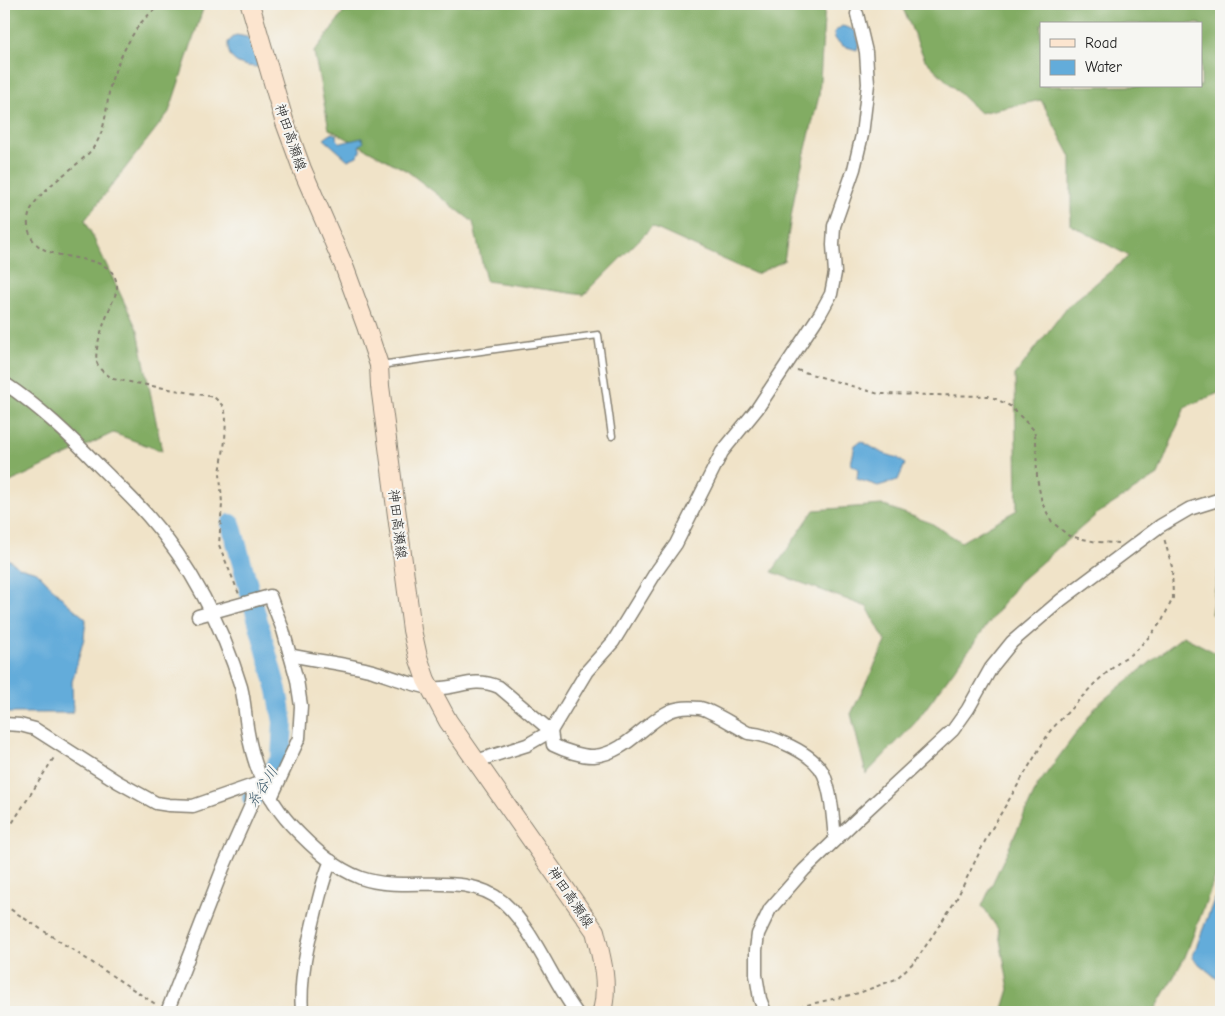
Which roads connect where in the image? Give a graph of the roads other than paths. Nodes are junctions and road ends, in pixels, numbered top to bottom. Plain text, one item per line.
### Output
1 (250, 4) edge
2 (857, 14) dead end
3 (379, 365) junction
4 (4, 383) edge
5 (612, 436) dead end
6 (1221, 500) edge
7 (204, 614) junction
8 (290, 655) junction
9 (430, 688) junction
10 (4, 724) edge
11 (550, 731) junction
12 (476, 761) junction
13 (258, 784) junction
14 (271, 798) junction
15 (835, 840) junction
16 (330, 862) junction
17 (167, 1012) edge
18 (302, 1012) edge
19 (576, 1012) edge
20 (602, 1012) edge
21 (766, 1012) edge

1 - 3 main road, 神田高瀬線
2 - 11 street
3 - 5 lane
3 - 9 main road, 神田高瀬線
4 - 7 street
6 - 15 street
7 - 8 street
7 - 13 street
8 - 9 street
8 - 14 street
9 - 11 street
9 - 12 main road, 神田高瀬線
10 - 13 street
11 - 12 street
11 - 15 street
12 - 20 main road, 神田高瀬線
13 - 14 street
13 - 17 street
14 - 16 street
15 - 21 street
16 - 18 street
16 - 19 street

